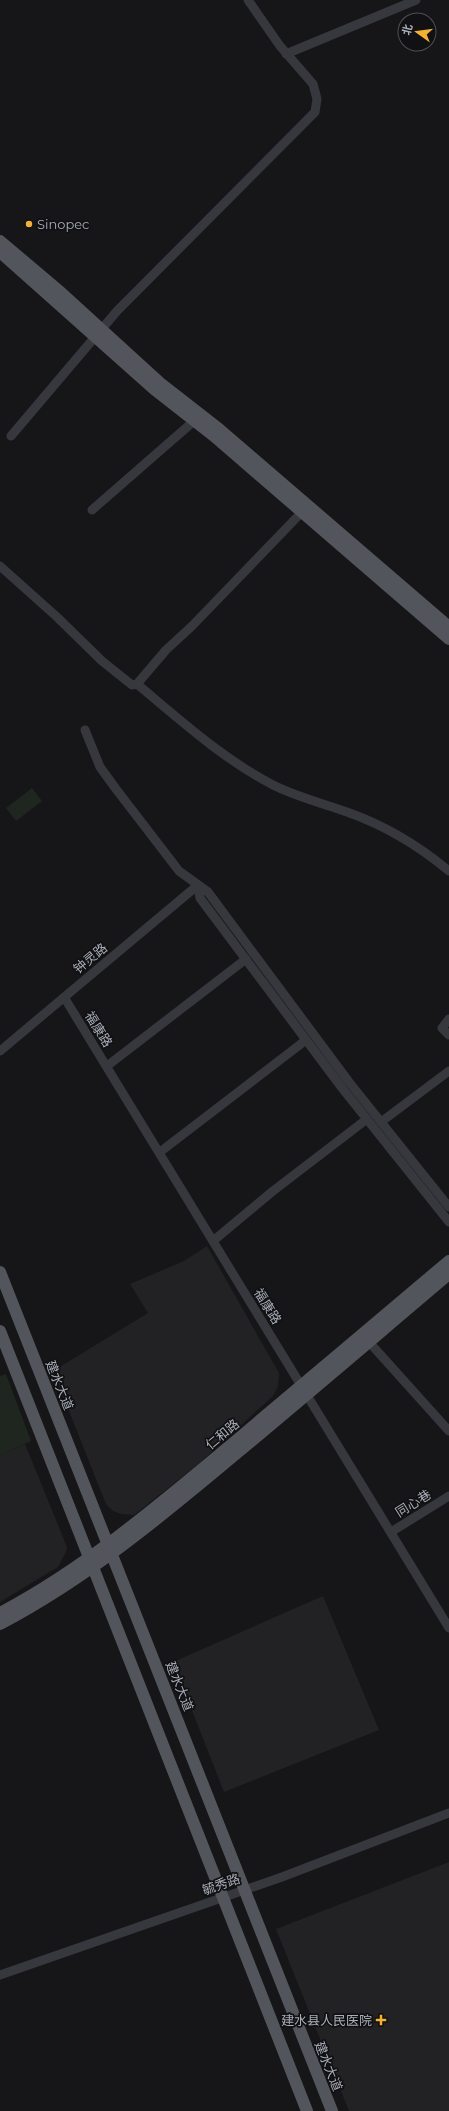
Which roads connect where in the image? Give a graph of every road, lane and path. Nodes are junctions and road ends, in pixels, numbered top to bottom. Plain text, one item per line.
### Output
1 (248, 0) edge
2 (416, 0) edge
3 (286, 54) junction
4 (0, 241) edge
5 (0, 252) edge
6 (98, 332) junction
7 (194, 421) junction
8 (11, 436) dead end
9 (92, 510) dead end
10 (301, 513) junction
11 (0, 566) edge
12 (400, 592) junction
13 (449, 627) edge
14 (449, 639) edge
15 (137, 684) junction
16 (85, 730) dead end
17 (449, 871) edge
18 (198, 885) junction
19 (246, 959) junction
20 (64, 997) junction
21 (449, 1019) edge
22 (449, 1035) edge
23 (306, 1040) junction
24 (0, 1051) edge
25 (107, 1066) junction
26 (449, 1071) edge
27 (367, 1120) junction
28 (381, 1122) junction
29 (160, 1152) junction
30 (449, 1207) edge
31 (449, 1222) edge
32 (213, 1241) junction
33 (449, 1261) edge
34 (0, 1272) edge
35 (449, 1274) edge
36 (0, 1331) edge
37 (369, 1342) junction
38 (304, 1390) junction
39 (449, 1431) edge
40 (449, 1496) edge
41 (391, 1532) junction
42 (110, 1549) junction
43 (92, 1562) junction
44 (0, 1613) edge
45 (0, 1624) edge
46 (449, 1628) edge
47 (449, 1813) edge
48 (245, 1890) junction
49 (224, 1897) junction
50 (0, 1975) edge
51 (307, 2111) edge
52 (332, 2111) edge

1 - 3 street
2 - 3 street
3 - 6 street
4 - 6 main road
5 - 6 main road
6 - 7 main road
6 - 8 street
6 - 12 main road
7 - 9 street
7 - 10 main road
10 - 12 main road
10 - 15 street
11 - 15 street
12 - 13 main road
12 - 14 main road
15 - 17 street
16 - 18 street
18 - 19 street
18 - 20 street, 钟灵路
18 - 28 street
19 - 23 street
19 - 25 street
20 - 24 street, 钟灵路
20 - 25 street, 福康路
21 - 22 street
23 - 27 street
23 - 29 street
25 - 29 street, 福康路
26 - 28 street
27 - 31 street
27 - 32 street
28 - 30 street
29 - 32 street, 福康路
32 - 38 street, 福康路
33 - 38 main road, 仁和路
34 - 42 main road, 建水大道
35 - 37 main road, 仁和路
36 - 43 main road
37 - 38 main road, 仁和路
37 - 39 street
38 - 41 street, 福康路
38 - 42 main road, 仁和路
40 - 41 street, 同心巷
41 - 46 street, 福康路
42 - 43 main road, 仁和路
42 - 48 main road, 建水大道
43 - 44 main road, 仁和路
43 - 45 main road, 仁和路
43 - 49 main road
47 - 48 street, 毓秀路
48 - 49 street, 毓秀路
48 - 52 main road, 建水大道
49 - 50 street, 毓秀路
49 - 51 main road

